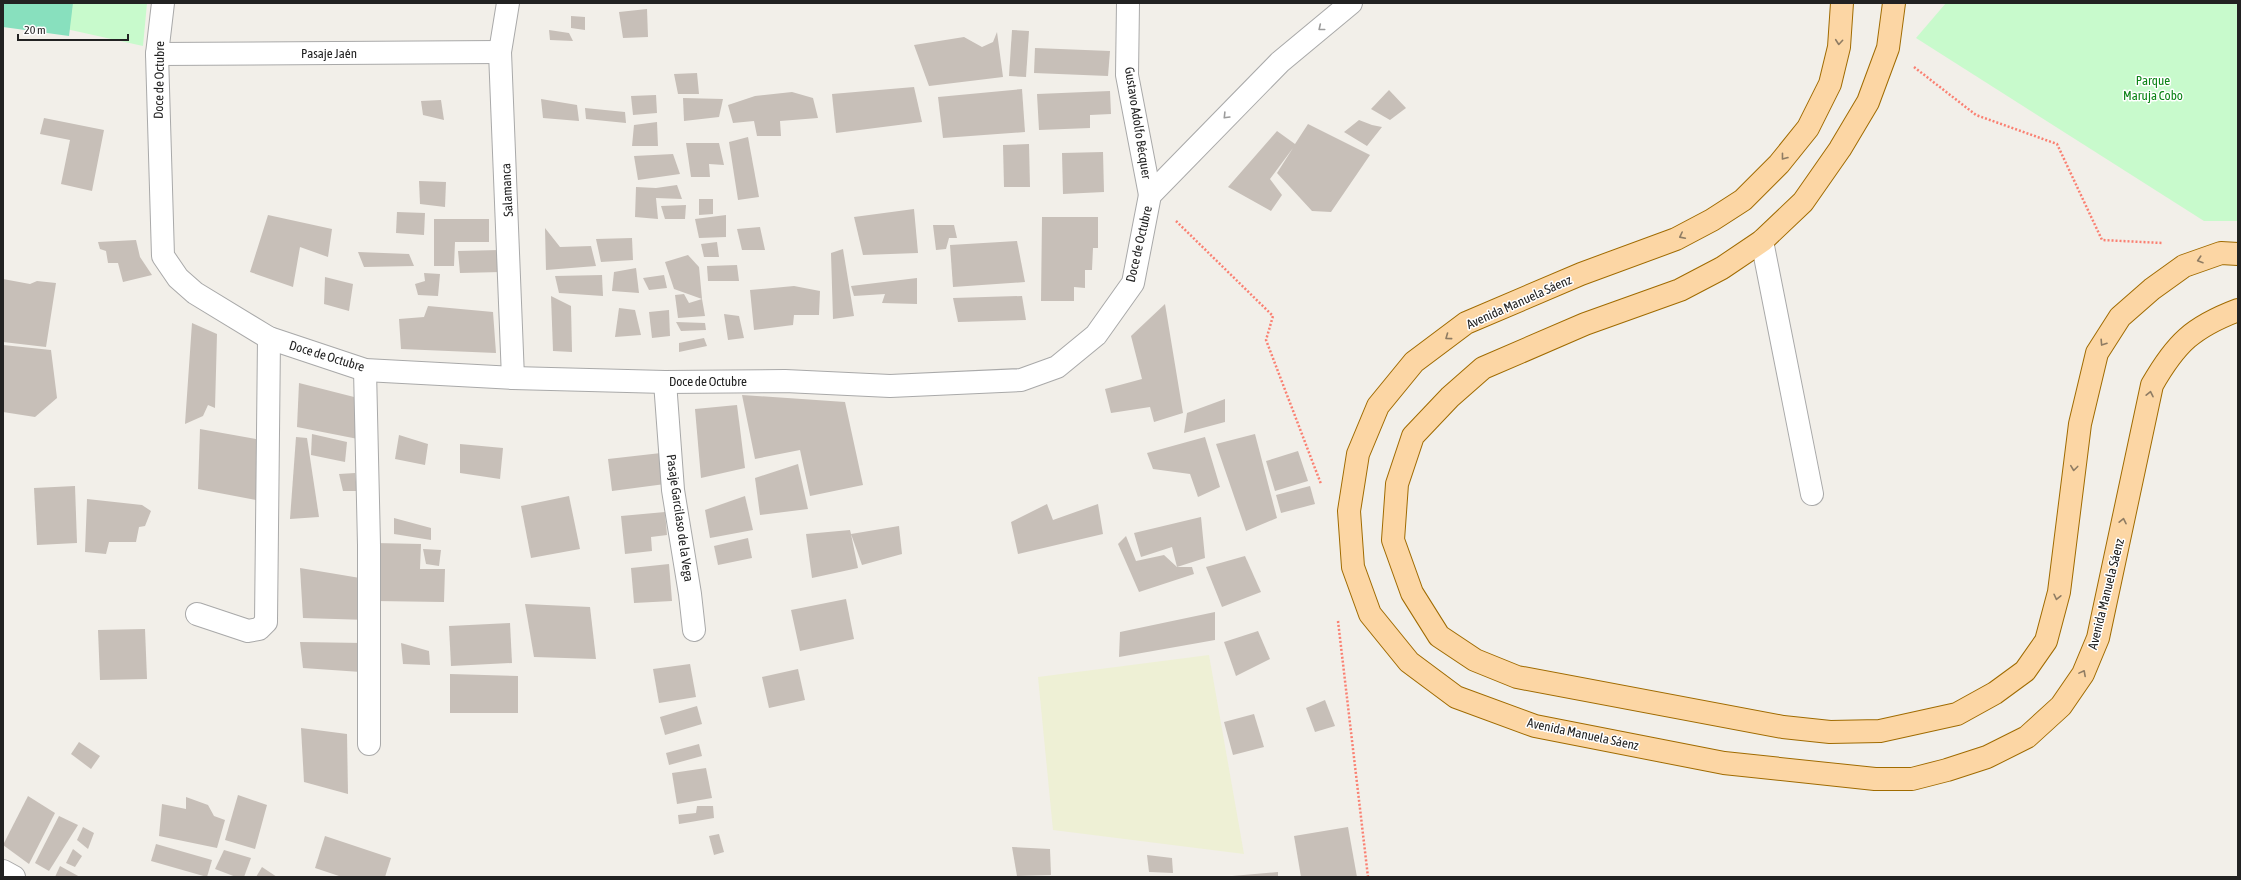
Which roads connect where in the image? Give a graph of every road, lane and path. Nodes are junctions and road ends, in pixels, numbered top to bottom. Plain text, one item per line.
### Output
1 (163, 3) edge
2 (508, 3) edge
3 (1128, 3) edge
4 (1352, 3) edge
5 (1842, 3) edge
6 (1894, 3) edge
7 (1888, 48) junction
8 (500, 52) junction
9 (157, 54) junction
10 (1150, 195) junction
11 (1762, 241) junction
12 (2164, 243) dead end
13 (2238, 254) edge
14 (2238, 310) edge
15 (269, 338) junction
16 (365, 370) junction
17 (514, 378) junction
18 (665, 382) junction
19 (1324, 492) dead end
20 (1812, 494) dead end
21 (197, 614) dead end
22 (1338, 619) dead end
23 (694, 630) dead end
24 (369, 744) dead end
25 (3, 871) edge
26 (14, 877) edge
27 (1368, 877) edge

1 - 9 street, Doce de Octubre
2 - 8 street, Salamanca
3 - 10 street, Gustavo Adolfo Bécquer
4 -> 10 street, Doce de Octubre
5 -> 14 main road, Avenida Manuela Sáenz
6 - 7 main road
7 - 11 main road
7 - 12 path
8 - 9 street, Pasaje Jaén
8 - 17 street, Salamanca
9 - 15 street, Doce de Octubre
10 - 18 street, Doce de Octubre
10 - 19 path
13 -> 11 main road
11 - 20 street
15 - 16 street, Doce de Octubre
15 - 21 street
16 - 17 street, Doce de Octubre
16 - 24 street
17 - 18 street, Doce de Octubre
18 - 23 street, Pasaje Garcilaso de la Vega
22 - 27 path
25 - 26 street

